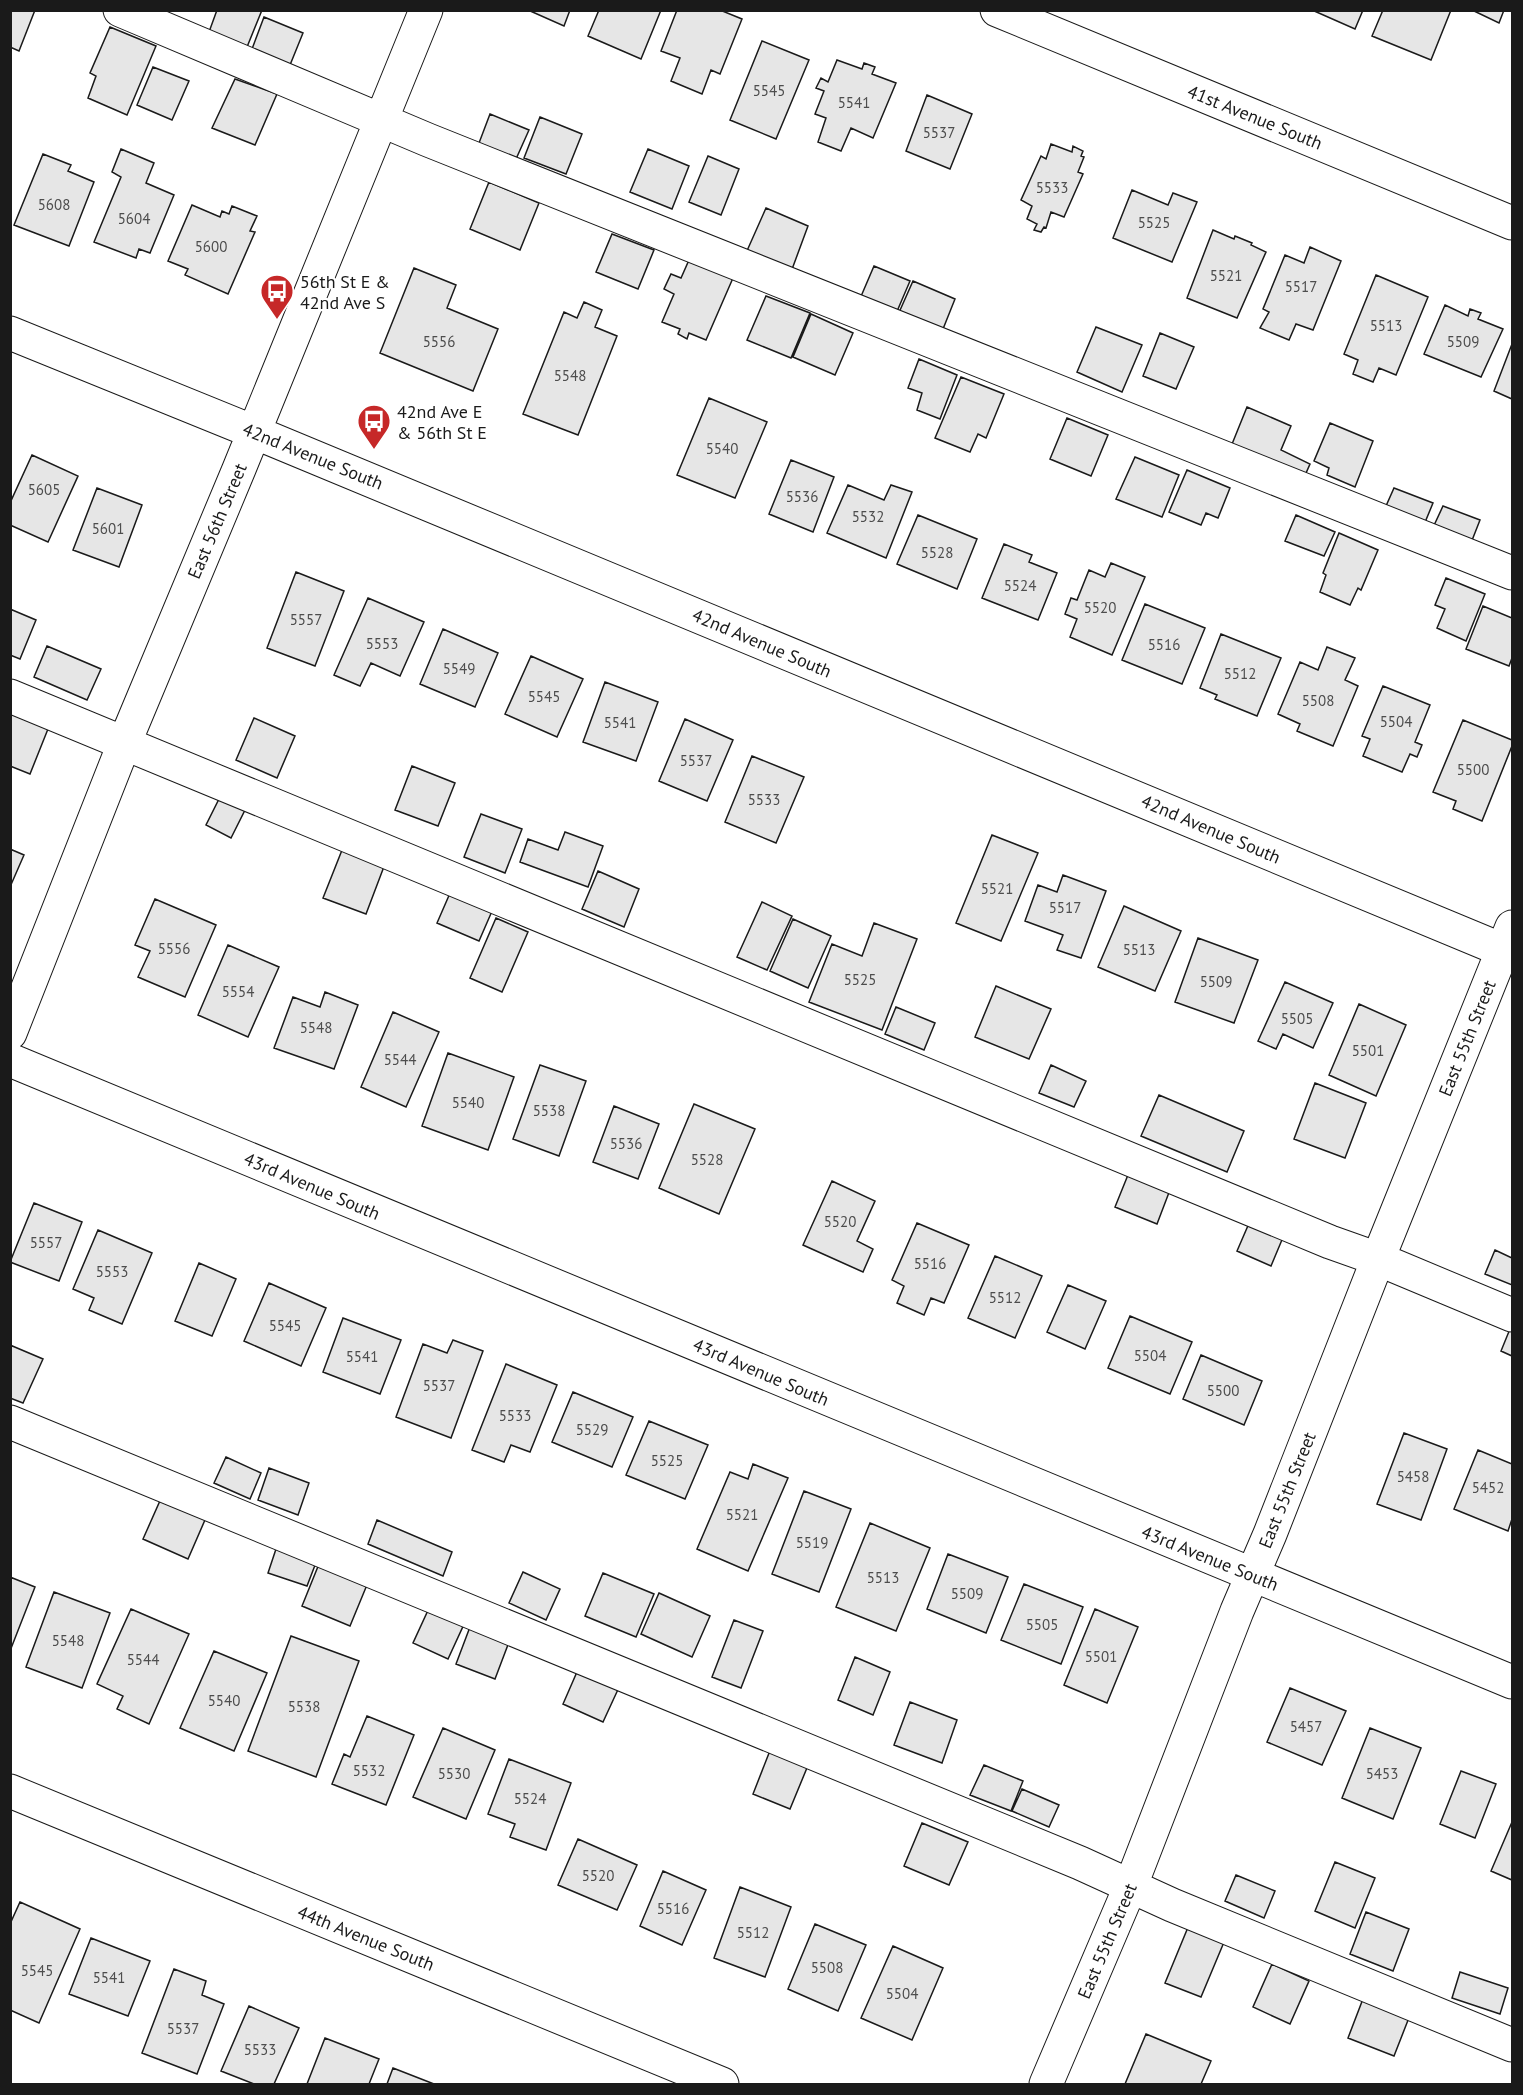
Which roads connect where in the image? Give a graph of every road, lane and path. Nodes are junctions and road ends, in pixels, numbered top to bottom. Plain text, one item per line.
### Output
1 (120, 10) edge
2 (426, 10) edge
3 (996, 10) edge
4 (381, 121) junction
5 (1512, 223) edge
6 (10, 333) edge
7 (254, 432) junction
8 (1512, 573) edge
9 (10, 696) edge
10 (124, 744) junction
11 (1509, 944) edge
12 (10, 1033) edge
13 (10, 1060) edge
14 (1378, 1259) junction
15 (1512, 1315) edge
16 (10, 1422) edge
17 (1252, 1575) junction
18 (1512, 1682) edge
19 (10, 1791) edge
20 (1131, 1885) junction
21 (1512, 2045) edge
22 (722, 2085) edge
23 (1046, 2085) edge

1 - 4 street
2 - 4 street, East 56th Street
3 - 5 street, 41st Avenue South
4 - 7 street, East 56th Street
4 - 8 street
6 - 7 street, 42nd Avenue South
7 - 10 street, East 56th Street
7 - 11 street, 42nd Avenue South
9 - 10 street
10 - 12 street, East 56th Street
10 - 14 street
11 - 14 street, East 55th Street
13 - 17 street, 43rd Avenue South
14 - 15 street
14 - 17 street, East 55th Street
16 - 20 street
17 - 18 street, 43rd Avenue South
17 - 20 street, East 55th Street
19 - 22 street, 44th Avenue South
20 - 21 street
20 - 23 street, East 55th Street

